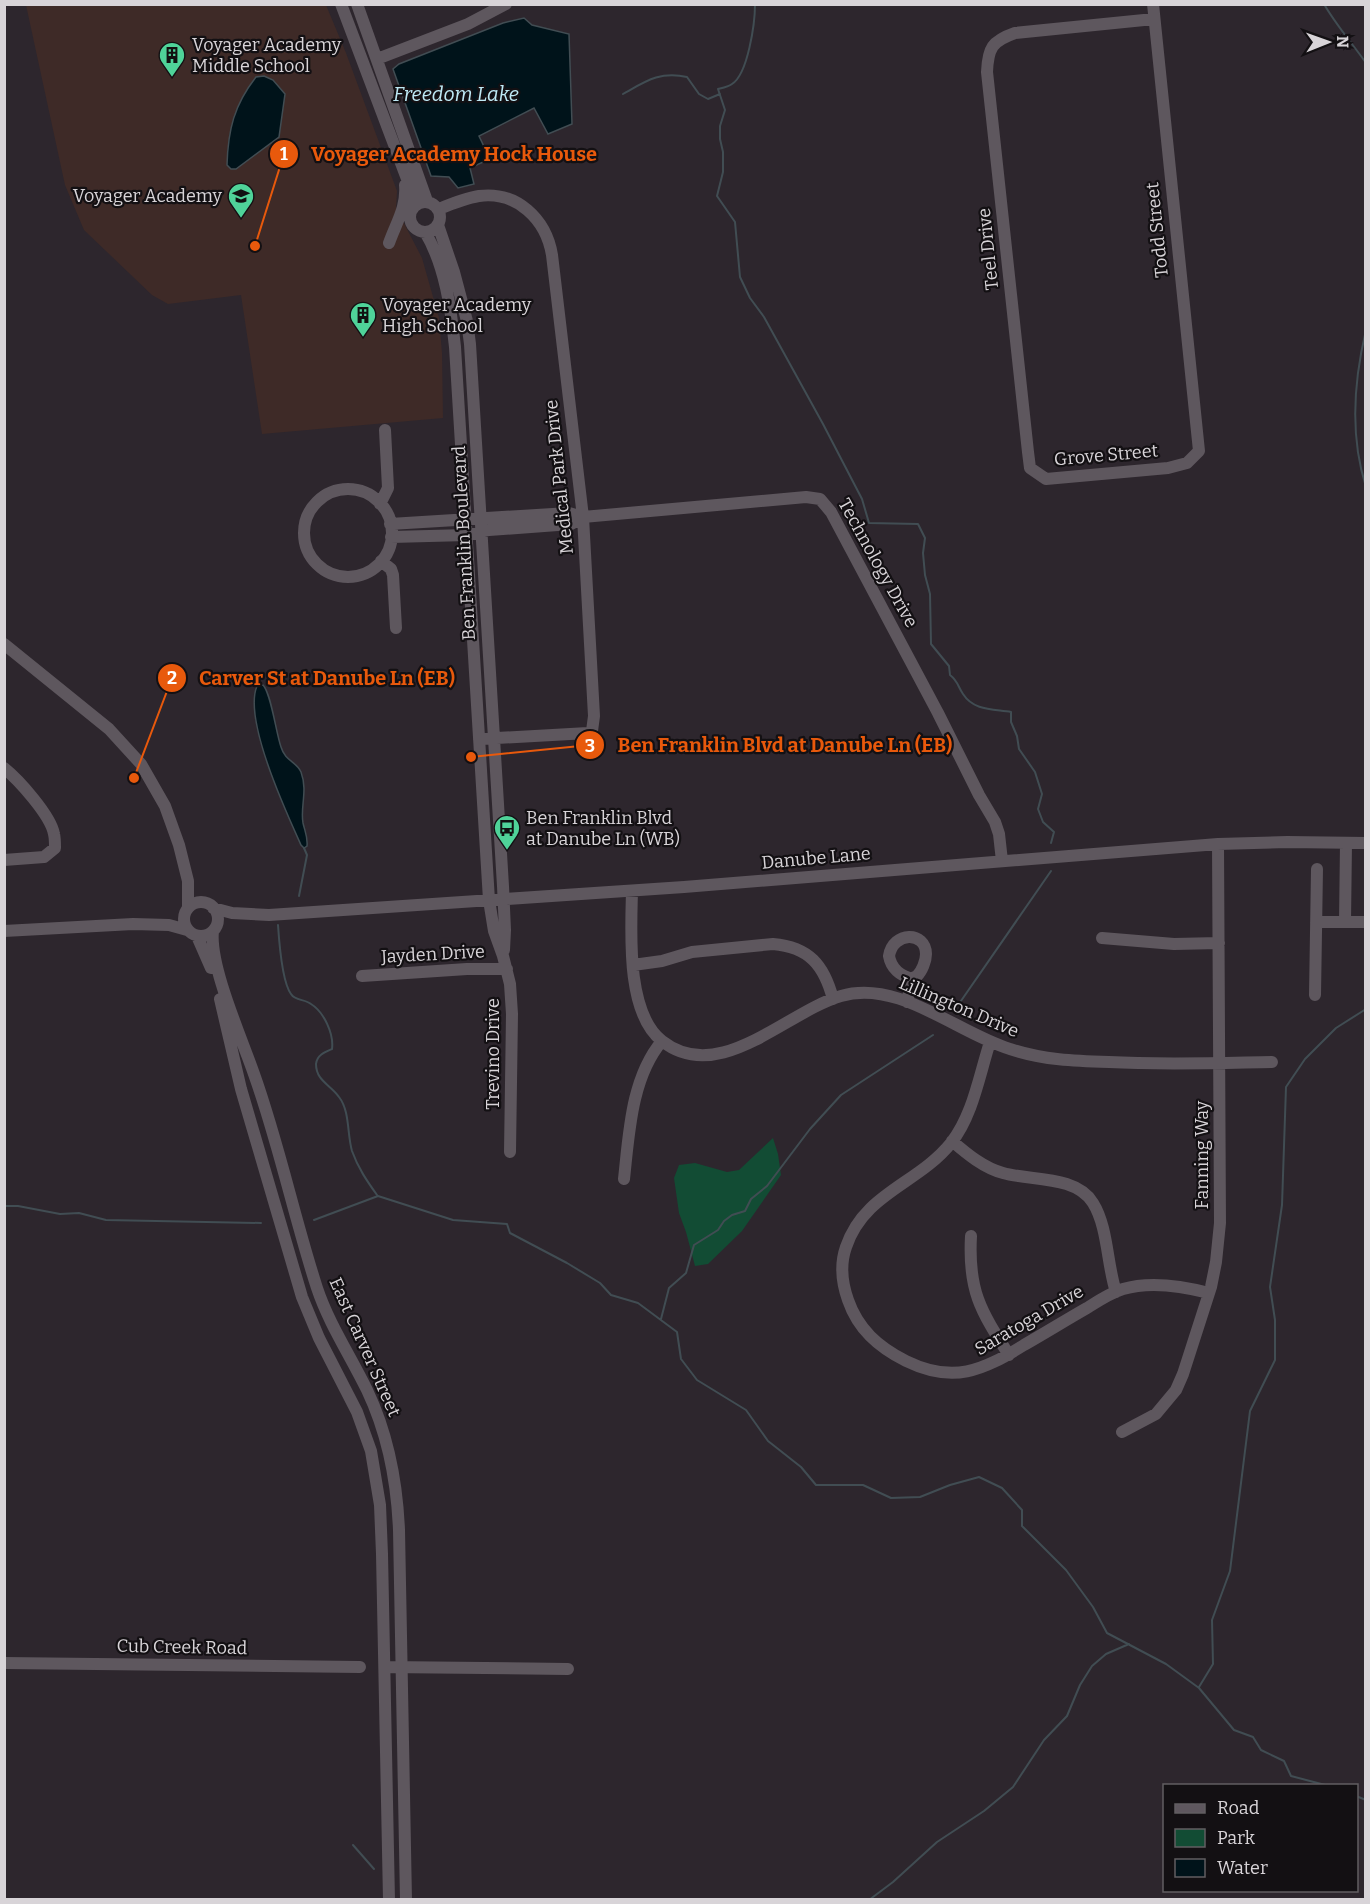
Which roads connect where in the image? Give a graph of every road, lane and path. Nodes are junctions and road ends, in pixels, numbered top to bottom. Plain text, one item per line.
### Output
1 (341, 4) edge
2 (357, 4) edge
3 (506, 4) edge
4 (1153, 4) edge
5 (1154, 18) junction
6 (377, 59) junction
7 (402, 166) junction
8 (428, 201) junction
9 (414, 206) junction
10 (438, 209) junction
11 (438, 225) junction
12 (425, 232) junction
13 (389, 243) dead end
14 (385, 430) dead end
15 (1199, 452) joint
16 (1028, 453) joint
17 (380, 504) junction
18 (583, 517) junction
19 (481, 518) junction
20 (466, 519) junction
21 (391, 531) junction
22 (482, 532) junction
23 (467, 535) junction
24 (381, 561) junction
25 (396, 628) dead end
26 (4, 644) edge
27 (494, 738) junction
28 (479, 739) junction
29 (4, 768) edge
30 (1346, 843) junction
31 (1365, 843) edge
32 (1218, 844) junction
33 (4, 860) edge
34 (1002, 861) junction
35 (185, 866) junction
36 (1317, 869) dead end
37 (632, 891) junction
38 (503, 899) junction
39 (489, 900) junction
40 (210, 906) junction
41 (187, 910) junction
42 (269, 915) junction
43 (1316, 922) junction
44 (1346, 922) junction
45 (1365, 922) edge
46 (133, 924) junction
47 (214, 929) junction
48 (4, 932) edge
49 (192, 933) junction
50 (1102, 938) dead end
51 (1219, 944) junction
52 (503, 956) junction
53 (633, 964) junction
54 (507, 969) junction
55 (362, 976) dead end
56 (913, 979) dead end
57 (1315, 995) dead end
58 (833, 999) junction
59 (912, 1004) junction
60 (662, 1041) junction
61 (990, 1042) junction
62 (1272, 1062) dead end
63 (1220, 1063) junction
64 (952, 1141) junction
65 (510, 1152) dead end
66 (624, 1179) dead end
67 (971, 1236) dead end
68 (1116, 1293) junction
69 (1209, 1293) junction
70 (1009, 1355) junction
71 (1122, 1432) dead end
72 (4, 1663) edge
73 (360, 1666) dead end
74 (385, 1667) junction
75 (403, 1667) junction
76 (568, 1669) dead end
77 (389, 1899) edge
78 (406, 1899) edge

1 - 7 street
2 - 6 street
3 - 6 street
4 - 5 street, Todd Street
5 - 15 street, Todd Street
5 - 16 street, Teel Drive
6 - 8 street
7 - 9 street
7 - 13 street
8 - 9 street
8 - 10 street
9 - 12 street
10 - 11 street
10 - 18 street, Medical Park Drive
11 - 12 street
11 - 19 street, Ben Franklin Boulevard
12 - 20 street, Ben Franklin Boulevard
14 - 17 street
15 - 16 street, Grove Street
17 - 21 street
17 - 24 street
18 - 19 street, Technology Drive
18 - 22 street, Technology Drive
18 - 27 street, Medical Park Drive
18 - 34 street, Technology Drive
19 - 20 street, Technology Drive
19 - 22 street, Ben Franklin Boulevard
20 - 21 street, Technology Drive
20 - 23 street, Ben Franklin Boulevard
21 - 23 street, Technology Drive
21 - 24 street
22 - 23 street, Technology Drive
22 - 27 street, Ben Franklin Boulevard
23 - 28 street, Ben Franklin Boulevard
24 - 25 street
26 - 35 street
27 - 28 street, Medical Park Drive
27 - 38 street, Ben Franklin Boulevard
28 - 39 street, Ben Franklin Boulevard
29 - 33 street
30 - 31 street, Danube Lane
30 - 32 street, Danube Lane
30 - 44 street
32 - 34 street, Danube Lane
32 - 51 street, Fanning Way
34 - 37 street, Danube Lane
35 - 40 street
35 - 41 street
36 - 43 street
37 - 38 street, Danube Lane
37 - 53 street, Lillington Drive
38 - 39 street, Danube Lane
38 - 52 street, Trevino Drive
39 - 42 street, Danube Lane
39 - 52 street, Trevino Drive
40 - 41 street
40 - 42 street, Danube Lane
40 - 47 street
41 - 46 street
41 - 49 street
42 - 47 street, Danube Lane
43 - 44 street
43 - 57 street
44 - 45 street
46 - 48 street
46 - 49 street
47 - 49 street
47 - 75 street, East Carver Street
49 - 74 street, East Carver Street
50 - 51 street
51 - 63 street, Fanning Way
52 - 54 street, Trevino Drive
53 - 58 street
53 - 60 street, Lillington Drive
54 - 55 street, Jayden Drive
54 - 65 street, Trevino Drive
56 - 59 street
58 - 59 street, Lillington Drive
58 - 60 street, Lillington Drive
59 - 61 street, Lillington Drive
60 - 66 street
61 - 63 street, Lillington Drive
61 - 64 street, Saratoga Drive
62 - 63 street, Lillington Drive
63 - 69 street, Fanning Way
64 - 68 street
64 - 70 street, Saratoga Drive
67 - 70 street
68 - 69 street, Saratoga Drive
68 - 70 street, Saratoga Drive
69 - 71 street, Fanning Way
72 - 73 street, Cub Creek Road
74 - 75 street
74 - 77 street, East Carver Street
75 - 76 street
75 - 78 street, East Carver Street

